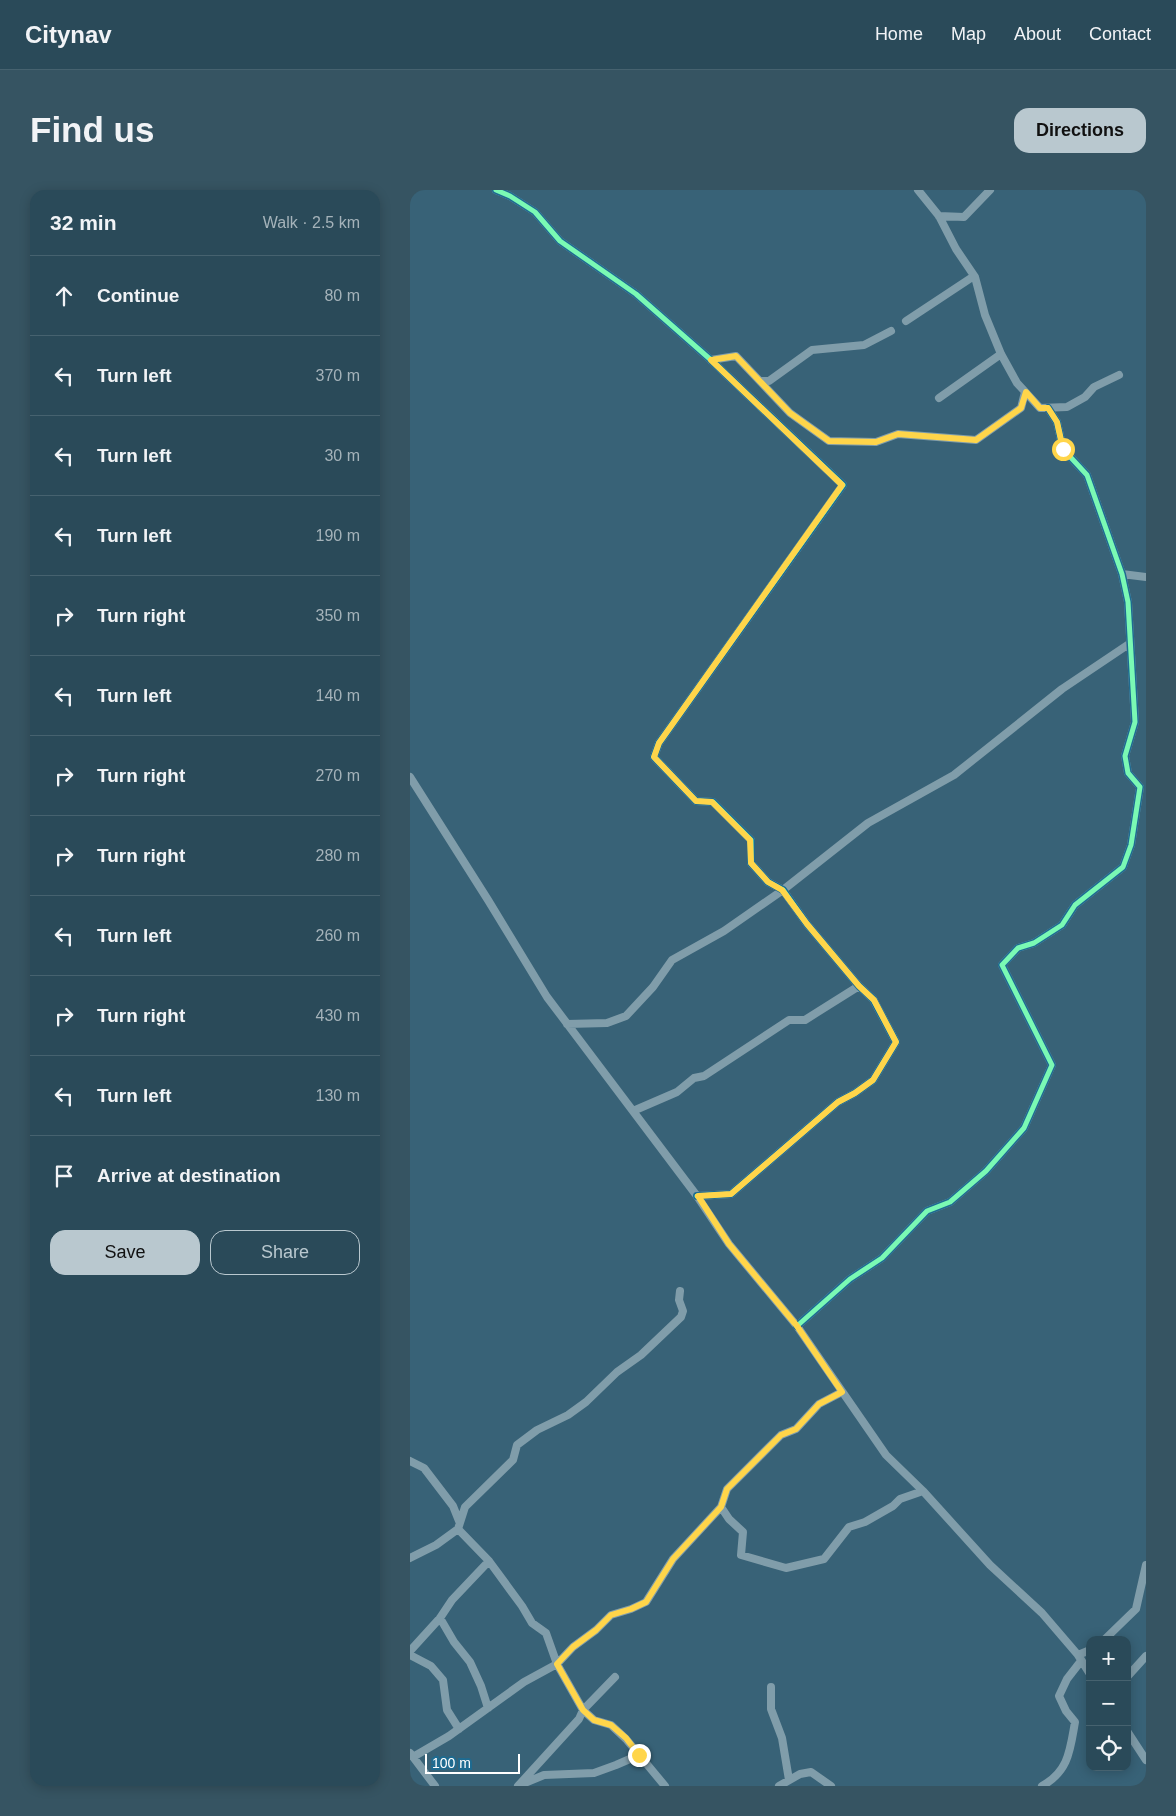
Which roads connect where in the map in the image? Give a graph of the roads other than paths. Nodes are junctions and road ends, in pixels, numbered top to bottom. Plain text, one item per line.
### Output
1 (496, 190) edge
2 (918, 190) edge
3 (990, 190) edge
4 (939, 216) junction
5 (974, 276) junction
6 (906, 321) dead end
7 (891, 331) dead end
8 (1001, 354) junction
9 (711, 360) junction
10 (1119, 375) dead end
11 (760, 381) junction
12 (1026, 392) junction
13 (939, 398) dead end
14 (1048, 408) junction
15 (1122, 574) junction
16 (1146, 577) edge
17 (1129, 644) junction
18 (410, 777) edge
19 (782, 890) junction
20 (859, 986) junction
21 (566, 1024) junction
22 (633, 1111) junction
23 (698, 1196) junction
24 (680, 1291) dead end
25 (797, 1326) junction
26 (842, 1392) junction
27 (410, 1460) edge
28 (923, 1491) junction
29 (721, 1507) junction
30 (459, 1525) junction
31 (410, 1558) edge
32 (489, 1561) junction
33 (1146, 1564) edge
34 (440, 1618) junction
35 (1108, 1636) edge
36 (410, 1651) edge
37 (1086, 1653) edge
38 (410, 1655) edge
39 (1146, 1656) edge
40 (1080, 1658) junction
41 (557, 1664) junction
42 (1086, 1668) edge
43 (1131, 1673) edge
44 (615, 1677) dead end
45 (771, 1687) dead end
46 (488, 1708) junction
47 (583, 1710) junction
48 (459, 1729) junction
49 (1131, 1737) edge
50 (411, 1755) edge
51 (639, 1755) junction
52 (1146, 1760) edge
53 (789, 1780) junction
54 (435, 1786) edge
55 (518, 1786) edge
56 (665, 1786) edge
57 (779, 1786) edge
58 (831, 1786) edge
59 (1042, 1786) edge

1 - 9 street
2 - 4 street
3 - 4 street
4 - 5 street
5 - 6 street
5 - 8 street
7 - 11 street
8 - 12 street
8 - 13 street
9 - 11 street
9 - 19 street
10 - 14 street
11 - 12 street
12 - 14 street
14 - 15 street
15 - 16 street
15 - 17 street
17 - 19 street
17 - 25 street
18 - 21 street
19 - 20 street
19 - 21 street
20 - 22 street
20 - 23 street
21 - 22 street
22 - 23 street
23 - 25 street
24 - 30 street
25 - 26 street
26 - 28 street
26 - 29 street
27 - 30 street
28 - 29 street
28 - 40 street
29 - 41 street
30 - 31 street
30 - 32 street
32 - 34 street
32 - 41 street
33 - 35 street
34 - 36 street
34 - 46 street
37 - 40 street
38 - 48 street
39 - 43 street
40 - 42 street
40 - 59 street
41 - 46 street
41 - 47 street
44 - 47 street
45 - 53 street
46 - 48 street
47 - 51 street
47 - 55 street
48 - 50 street
49 - 52 street
50 - 54 street
51 - 55 street
51 - 56 street
53 - 57 street
53 - 58 street

